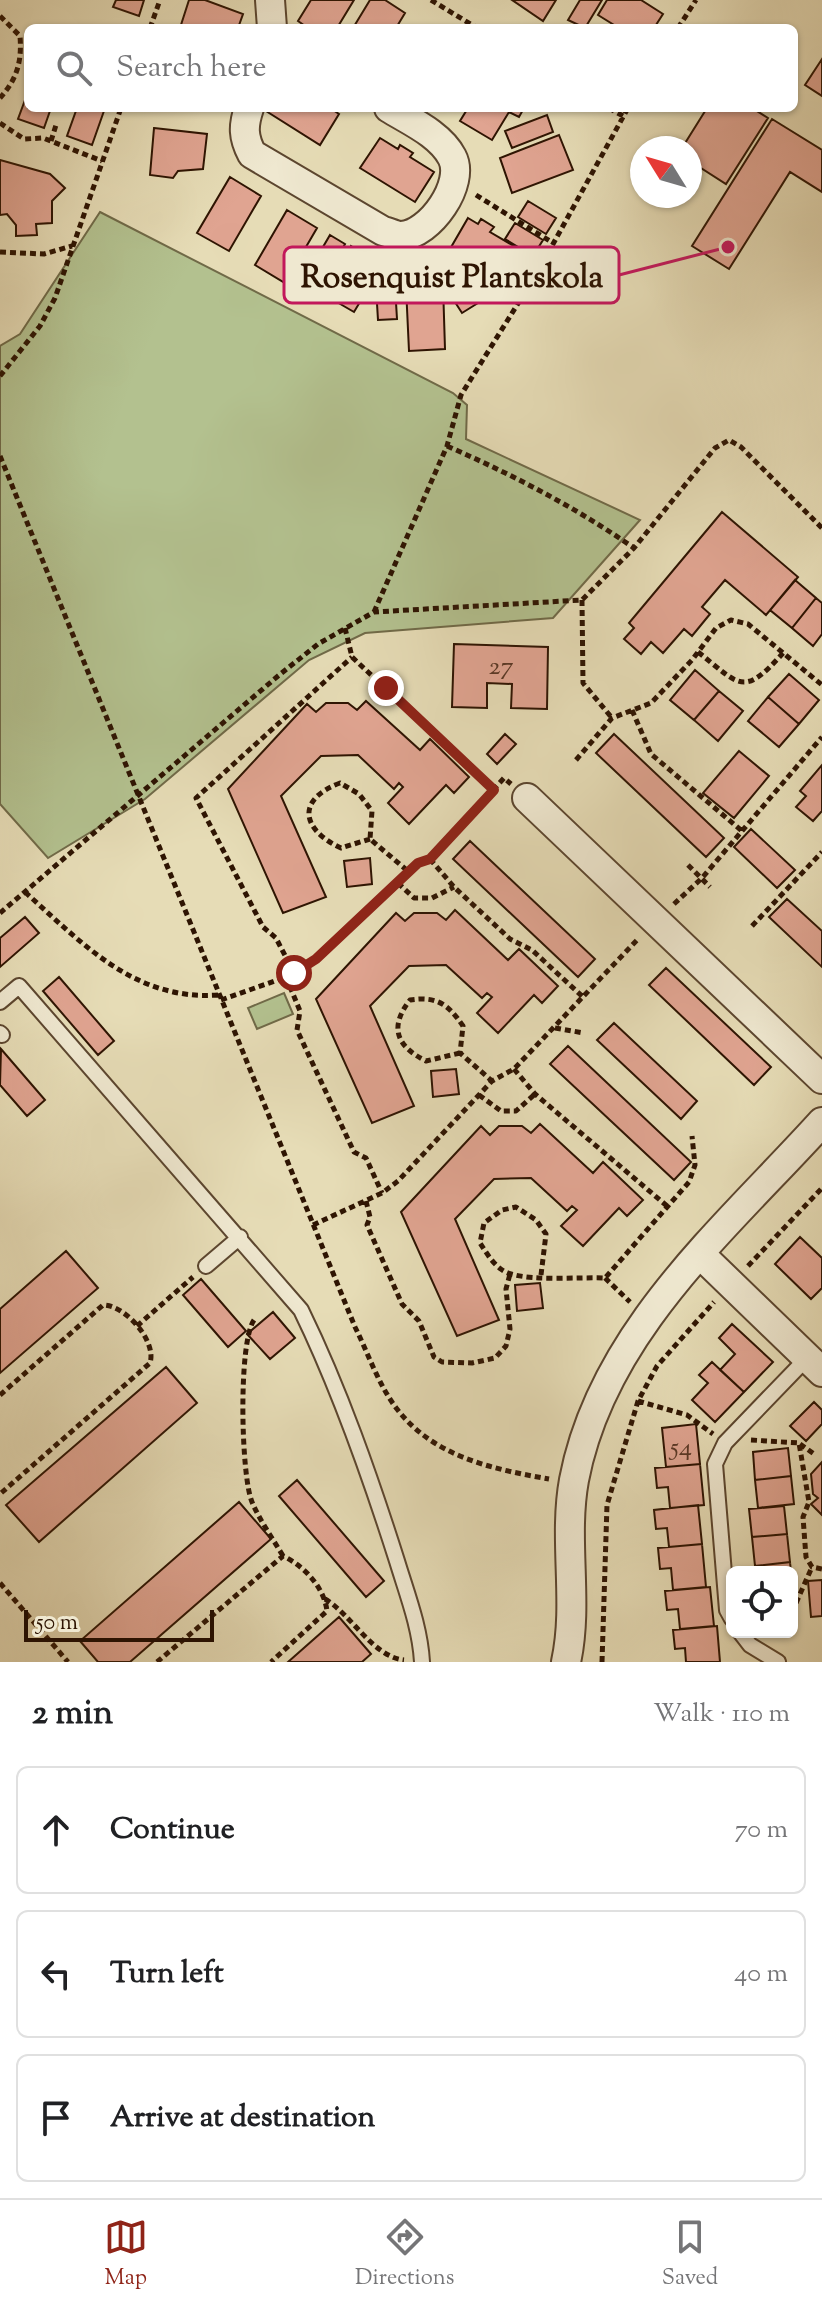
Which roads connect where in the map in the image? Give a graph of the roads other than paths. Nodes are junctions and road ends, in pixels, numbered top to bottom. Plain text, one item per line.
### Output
1 (270, 0) edge
2 (272, 24) edge
3 (248, 112) edge
4 (395, 112) edge
5 (527, 798) road end
6 (0, 1002) edge
7 (822, 1079) edge
8 (822, 1122) edge
9 (240, 1237) junction
10 (701, 1255) junction
11 (206, 1266) road end
12 (814, 1365) edge
13 (726, 1598) edge
14 (745, 1638) edge
15 (422, 1662) edge
16 (566, 1662) edge
17 (778, 1662) edge

1 - 2 street
3 - 4 street
5 - 7 street
6 - 9 lane
8 - 10 street
9 - 11 lane
9 - 15 lane
10 - 12 street
10 - 16 street
12 - 13 lane
14 - 17 lane

